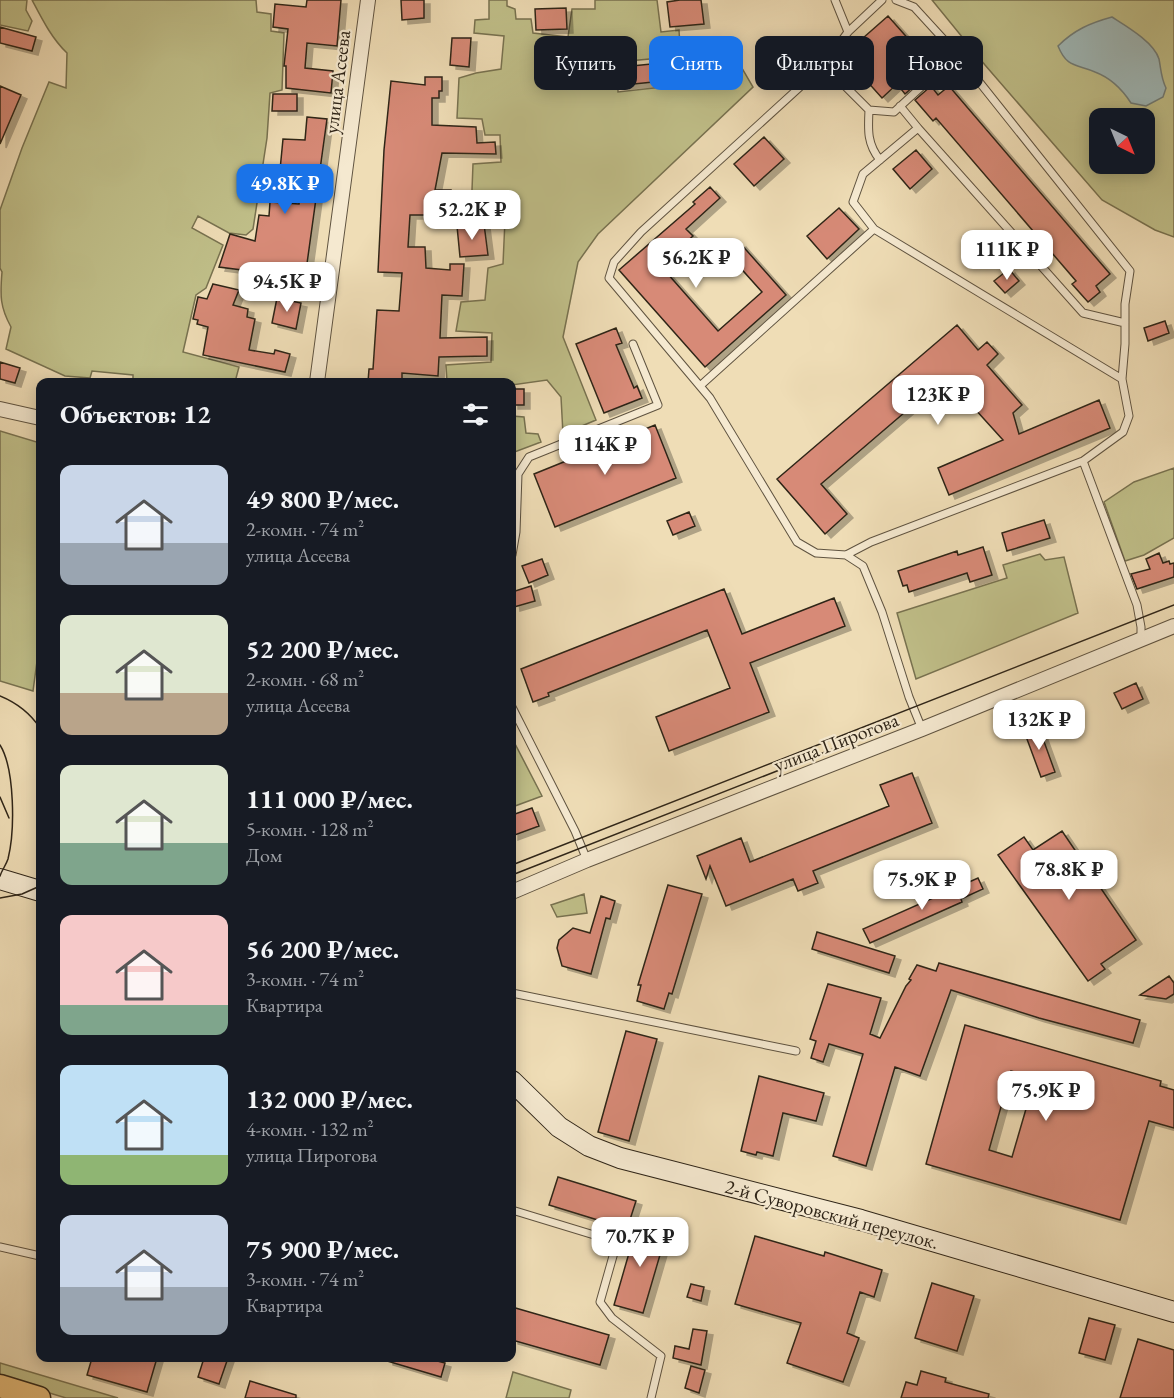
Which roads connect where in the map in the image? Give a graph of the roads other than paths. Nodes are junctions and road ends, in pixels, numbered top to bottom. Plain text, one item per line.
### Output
1 (368, 0) edge
2 (835, 0) edge
3 (882, 0) edge
4 (896, 0) edge
5 (848, 32) junction
6 (845, 36) edge
7 (941, 36) edge
8 (983, 87) edge
9 (796, 90) edge
10 (849, 90) edge
11 (918, 90) edge
12 (900, 106) junction
13 (869, 110) junction
14 (918, 128) junction
15 (880, 160) junction
16 (874, 230) junction
17 (1125, 324) junction
18 (633, 344) dead end
19 (318, 378) edge
20 (1122, 379) junction
21 (700, 386) junction
22 (0, 409) edge
23 (36, 417) edge
24 (1083, 461) junction
25 (516, 532) edge
26 (846, 555) junction
27 (1173, 627) edge
28 (1141, 639) junction
29 (516, 715) edge
30 (922, 729) junction
31 (587, 860) junction
32 (0, 879) edge
33 (516, 890) edge
34 (36, 892) edge
35 (0, 893) edge
36 (36, 893) edge
37 (516, 994) edge
38 (796, 1051) dead end
39 (516, 1084) edge
40 (516, 1211) edge
41 (0, 1247) edge
42 (36, 1255) edge
43 (1174, 1312) edge
44 (0, 1386) edge
45 (39, 1398) edge
46 (651, 1398) edge

1 - 19 street, улица Асеева
2 - 5 lane
3 - 5 lane
4 - 7 lane
5 - 6 lane
8 - 17 lane
9 - 21 lane
10 - 13 lane
11 - 12 lane
12 - 13 lane
12 - 14 lane
13 - 15 lane
14 - 15 lane
14 - 17 lane
15 - 16 lane
16 - 20 lane
16 - 21 lane
17 - 20 lane
18 - 25 lane
20 - 24 lane
21 - 26 lane
22 - 23 street
24 - 26 lane
24 - 28 lane
26 - 30 lane
27 - 28 street, улица Пирогова
28 - 30 street, улица Пирогова
29 - 31 lane
30 - 31 street, улица Пирогова
31 - 33 street, улица Пирогова
32 - 34 street
35 - 36 street
37 - 38 lane
39 - 43 street, 2-й Суворовский переулок.
40 - 46 lane
41 - 42 lane
44 - 45 main road

